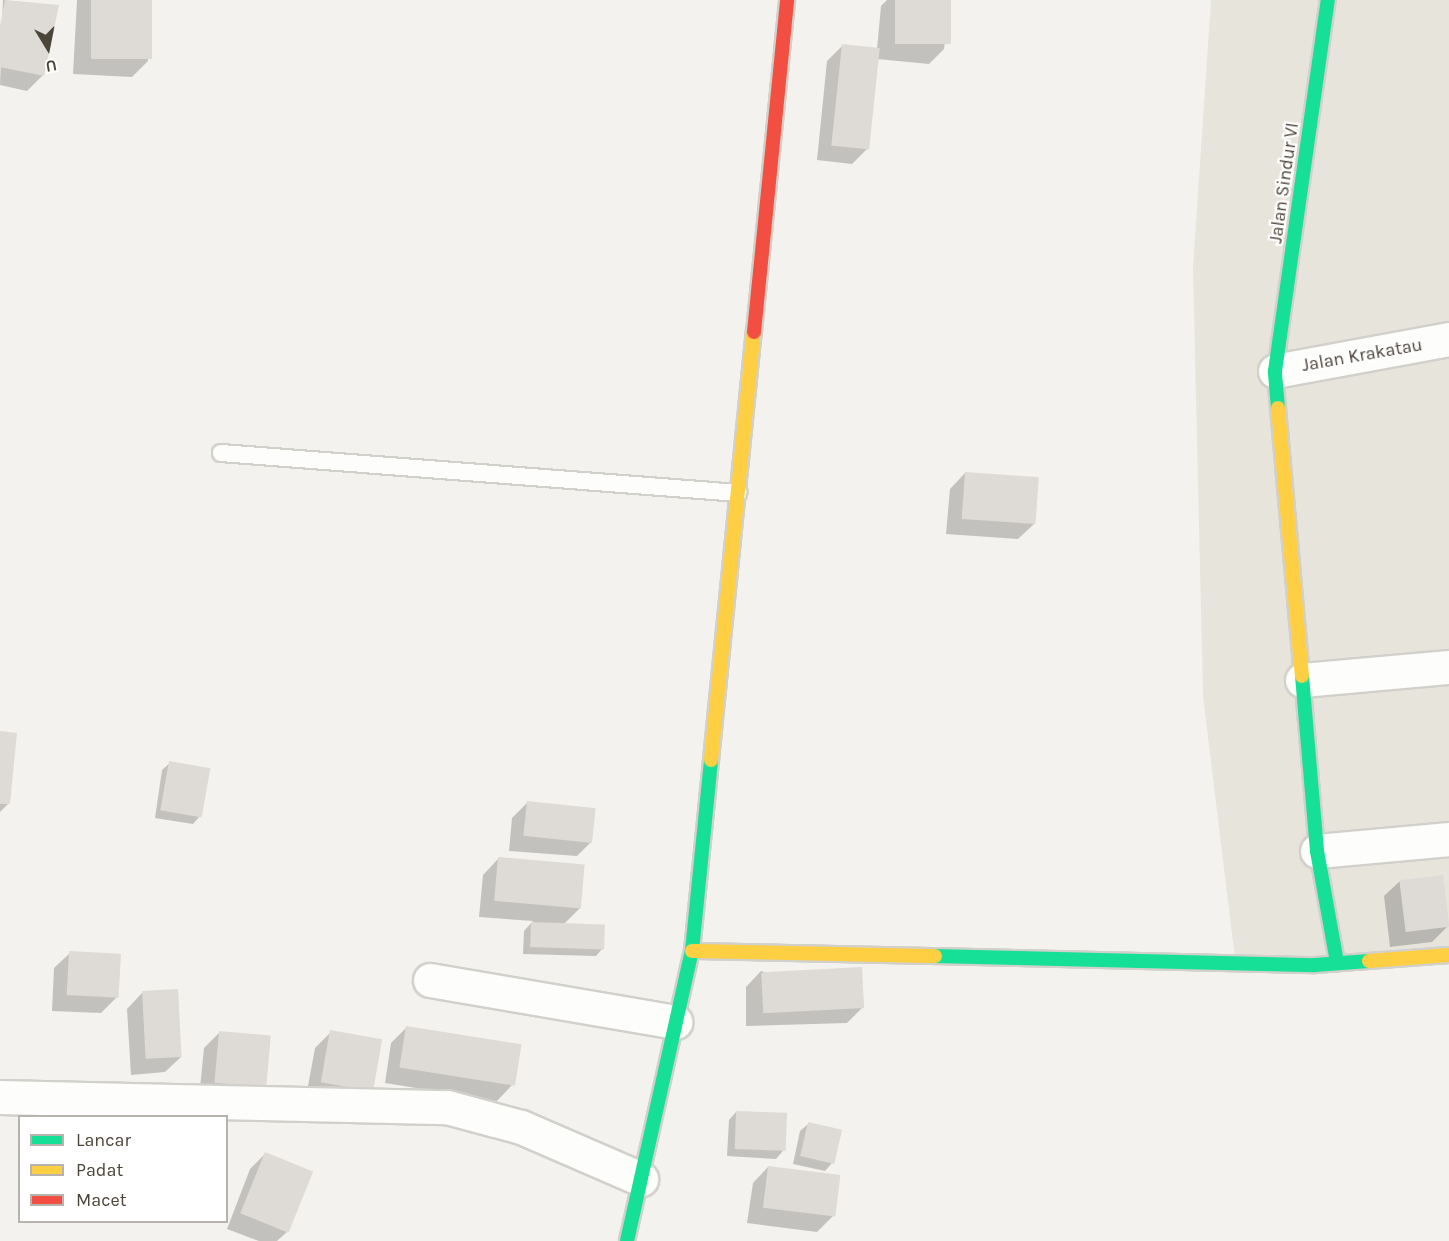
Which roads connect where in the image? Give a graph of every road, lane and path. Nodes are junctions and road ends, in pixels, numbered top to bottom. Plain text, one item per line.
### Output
1 (787, 0) edge
2 (1328, 0) edge
3 (1449, 339) edge
4 (1275, 371) junction
5 (221, 453) dead end
6 (738, 493) junction
7 (1449, 667) edge
8 (1302, 680) junction
9 (1449, 839) edge
10 (1317, 851) junction
11 (692, 951) junction
12 (1449, 955) edge
13 (1337, 962) junction
14 (430, 980) dead end
15 (675, 1022) junction
16 (0, 1097) edge
17 (641, 1179) junction
18 (627, 1241) edge

1 - 6 street
2 - 4 street, Jalan Sindur VI
3 - 4 street, Jalan Krakatau
4 - 8 street, Jalan Sindur VI
5 - 6 lane
6 - 11 street
7 - 8 street
8 - 10 street, Jalan Sindur VI
9 - 10 street
10 - 13 street, Jalan Sindur VI
11 - 13 street
11 - 15 street
12 - 13 street
14 - 15 street
15 - 17 street
16 - 17 street
17 - 18 street

